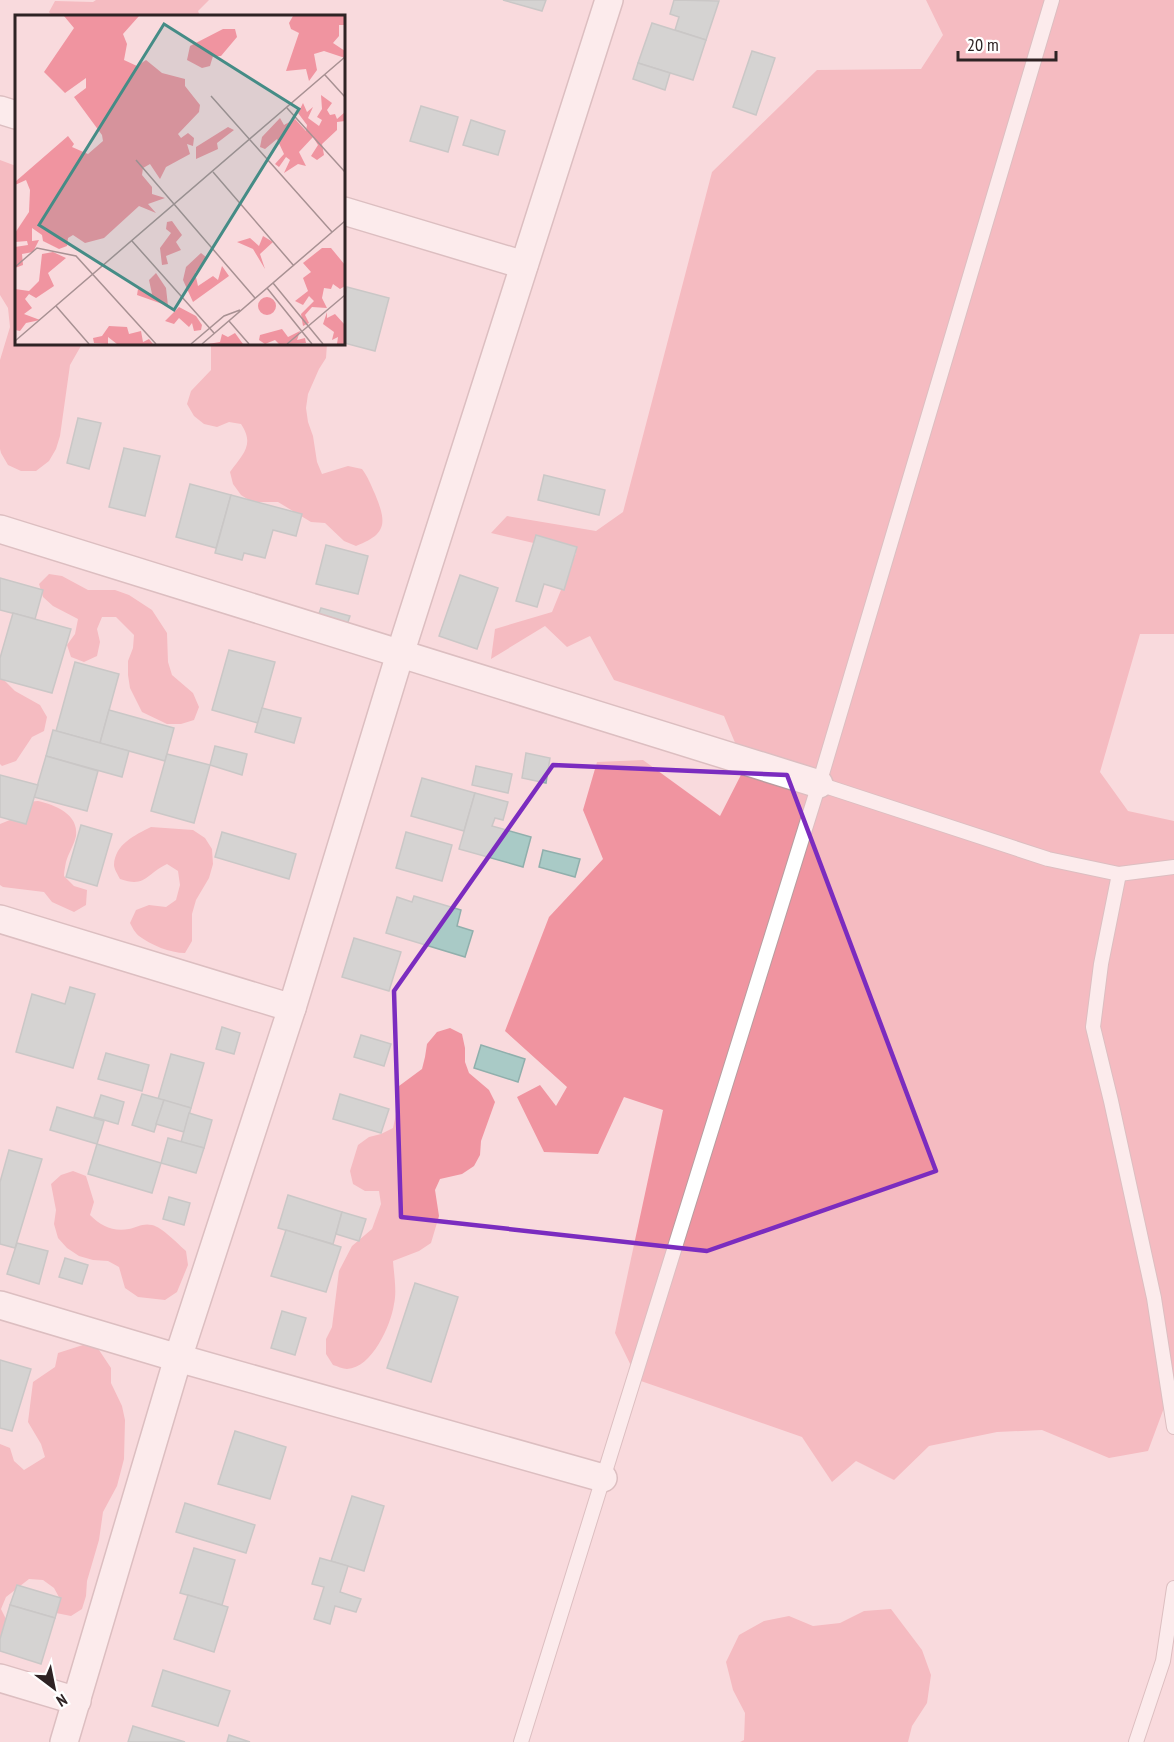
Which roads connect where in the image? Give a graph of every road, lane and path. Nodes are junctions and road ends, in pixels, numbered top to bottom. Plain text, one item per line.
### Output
1 (609, 0) edge
2 (1052, 0) edge
3 (0, 110) edge
4 (15, 115) edge
5 (345, 211) edge
6 (524, 265) junction
7 (0, 529) edge
8 (400, 654) junction
9 (819, 783) junction
10 (1174, 867) edge
11 (1119, 874) junction
12 (0, 918) edge
13 (292, 1008) junction
14 (0, 1305) edge
15 (178, 1358) junction
16 (1174, 1427) edge
17 (603, 1478) junction
18 (1174, 1588) edge
19 (0, 1678) edge
20 (77, 1701) junction
21 (64, 1742) edge
22 (521, 1742) edge
23 (1136, 1742) edge

1 - 6 street
2 - 9 lane
3 - 4 street
5 - 6 street
6 - 8 street
7 - 8 street
8 - 9 street
8 - 13 street
9 - 11 lane
9 - 17 lane
10 - 11 lane
11 - 16 lane
12 - 13 street
13 - 15 street
14 - 15 street
15 - 17 street
15 - 20 street
17 - 22 lane
18 - 23 lane
19 - 20 street
20 - 21 street

